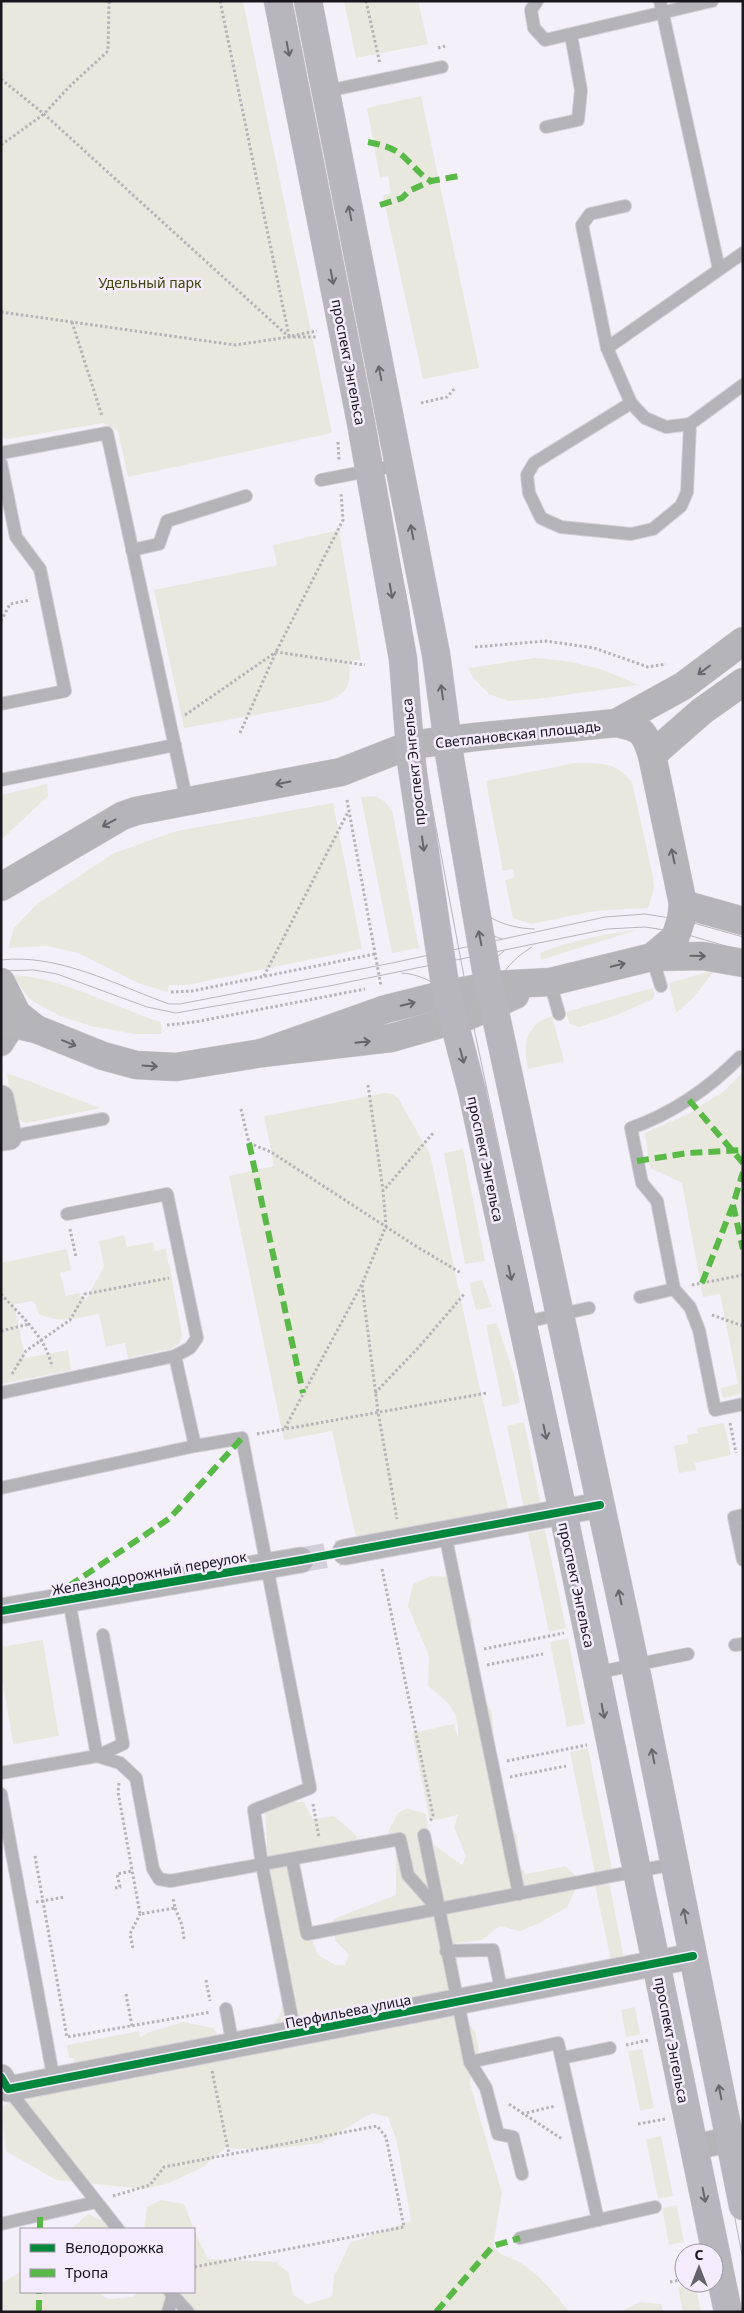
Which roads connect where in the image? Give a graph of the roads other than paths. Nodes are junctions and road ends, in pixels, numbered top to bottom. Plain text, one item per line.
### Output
1 (278, 1) edge
2 (308, 1) edge
3 (537, 1) edge
4 (712, 1) edge
5 (662, 7) edge
6 (571, 34) junction
7 (442, 67) dead end
8 (327, 92) junction
9 (546, 127) dead end
10 (625, 206) dead end
11 (743, 253) edge
12 (720, 270) junction
13 (607, 348) junction
14 (743, 386) edge
15 (631, 403) junction
16 (690, 424) junction
17 (1, 453) edge
18 (1, 462) edge
19 (399, 464) junction
20 (369, 470) junction
21 (322, 480) dead end
22 (4, 495) edge
23 (246, 496) dead end
24 (132, 550) junction
25 (743, 641) edge
26 (743, 682) edge
27 (1, 704) edge
28 (616, 723) junction
29 (175, 745) junction
30 (449, 749) junction
31 (410, 754) junction
32 (652, 754) junction
33 (1, 780) edge
34 (188, 802) junction
35 (2, 888) edge
36 (684, 904) junction
37 (743, 921) edge
38 (652, 957) junction
39 (743, 963) edge
40 (1, 982) edge
41 (544, 983) junction
42 (661, 986) dead end
43 (446, 994) junction
44 (491, 995) junction
45 (559, 1014) dead end
46 (452, 1021) junction
47 (13, 1029) edge
48 (262, 1053) junction
49 (743, 1057) edge
50 (1, 1098) edge
51 (103, 1119) dead end
52 (5, 1137) edge
53 (67, 1214) road end
54 (674, 1289) junction
55 (640, 1297) dead end
56 (588, 1308) dead end
57 (558, 1315) junction
58 (521, 1323) junction
59 (175, 1356) junction
60 (1, 1394) edge
61 (743, 1404) edge
62 (196, 1446) junction
63 (1, 1488) edge
64 (600, 1505) junction
65 (563, 1512) junction
66 (743, 1515) edge
67 (444, 1534) junction
68 (344, 1552) tunnel mouth
69 (302, 1560) tunnel mouth
70 (743, 1560) edge
71 (266, 1566) junction
72 (69, 1600) junction
73 (1, 1611) edge
74 (103, 1635) dead end
75 (688, 1654) dead end
76 (635, 1665) junction
77 (595, 1673) junction
78 (97, 1756) junction
79 (1, 1773) edge
80 (1, 1794) edge
81 (424, 1835) road end
82 (292, 1859) junction
83 (674, 1864) junction
84 (262, 1865) junction
85 (636, 1872) junction
86 (519, 1894) junction
87 (438, 1908) junction
88 (446, 1951) junction
89 (693, 1956) junction
90 (656, 1964) junction
91 (502, 1994) junction
92 (456, 2002) junction
93 (226, 2009) road end
94 (295, 2034) junction
95 (233, 2046) junction
96 (610, 2048) road end
97 (562, 2058) junction
98 (470, 2062) junction
99 (54, 2081) junction
100 (4, 2087) edge
101 (736, 2139) edge
102 (694, 2148) junction
103 (522, 2174) dead end
104 (96, 2202) junction
105 (743, 2206) edge
106 (655, 2207) dead end
107 (598, 2220) junction
108 (1, 2224) edge
109 (117, 2228) edge
110 (520, 2238) dead end
111 (172, 2294) edge
112 (168, 2312) edge
113 (188, 2312) edge
114 (728, 2312) edge

1 -> 20 main road, проспект Энгельса
2 - 8 main road, проспект Энгельса
3 - 6 lane
4 - 5 lane
5 - 6 lane
5 - 12 lane
6 - 9 lane
7 - 8 lane
19 -> 8 main road, проспект Энгельса
10 - 13 lane
11 - 12 lane
12 - 13 lane
13 - 15 lane
14 - 16 lane
15 - 16 lane
15 - 16 lane
17 - 24 lane
18 - 22 lane
19 - 20 lane
30 -> 19 main road, проспект Энгельса
20 - 21 lane
20 -> 31 main road, проспект Энгельса
22 - 27 lane
23 - 24 lane
24 - 29 lane
25 -> 28 main road
26 - 32 main road
28 - 30 main road, Светлановская площадь
28 - 32 main road, Светлановская площадь
29 - 33 lane
29 - 34 lane
30 - 31 main road, Светлановская площадь
44 -> 30 main road, проспект Энгельса
31 -> 34 main road, Светлановская площадь
31 -> 43 main road, проспект Энгельса
36 -> 32 main road, Светлановская площадь
34 -> 35 main road
36 - 37 main road
36 - 38 main road, Светлановская площадь
38 -> 39 main road
41 -> 38 main road, Светлановская площадь
38 - 42 lane
40 - 47 main road, Светлановская площадь
41 - 44 main road, Светлановская площадь
41 - 45 lane
43 - 44 main road, Светлановская площадь
43 - 46 main road, проспект Энгельса
48 -> 43 main road, Светлановская площадь
44 - 46 main road, Светлановская площадь
44 - 57 main road, проспект Энгельса
48 -> 46 main road, Светлановская площадь
46 -> 58 main road, проспект Энгельса
47 -> 48 main road, Светлановская площадь
49 - 54 lane
50 - 52 street
51 - 52 lane
53 - 59 lane
54 - 55 lane
54 - 61 lane
56 - 57 lane
57 - 58 lane
57 - 64 main road, проспект Энгельса
58 -> 65 main road, проспект Энгельса
59 - 60 lane
59 - 62 lane
62 - 63 lane
62 - 71 lane
64 - 65 street
76 -> 64 main road, проспект Энгельса
65 - 67 street
65 - 77 main road, проспект Энгельса
66 - 70 lane
67 - 68 street
67 - 86 lane
69 - 71 street, Железнодорожный переулок
71 - 72 street, Железнодорожный переулок
71 - 84 lane
72 - 73 street, Железнодорожный переулок
72 - 78 lane
74 - 78 lane
75 - 76 lane
76 - 77 lane
83 -> 76 main road, проспект Энгельса
77 -> 85 main road, проспект Энгельса
78 - 79 lane
78 - 84 lane
80 - 99 lane
81 - 87 lane
82 - 84 lane
82 - 87 lane
82 - 87 lane
83 - 85 lane
89 -> 83 main road, проспект Энгельса
84 - 94 lane
85 - 86 lane
85 - 90 main road, проспект Энгельса
86 - 87 lane
87 - 88 lane
88 - 91 lane
88 - 92 lane
89 - 90 street, Перфильева улица
101 -> 89 main road, проспект Энгельса
90 - 91 street, Перфильева улица
90 - 102 main road, проспект Энгельса
91 - 92 street, Перфильева улица
92 - 94 street, Перфильева улица
92 - 98 lane
93 - 95 lane
94 - 95 street, Перфильева улица
95 - 99 street, Перфильева улица
96 - 97 lane
97 - 98 lane
97 - 107 lane
98 - 103 lane
99 - 100 street, Перфильева улица
100 - 104 lane
101 - 102 street
101 - 105 main road, проспект Энгельса
102 -> 114 main road, проспект Энгельса
104 - 108 lane
104 - 109 lane
106 - 107 lane
107 - 110 lane
111 - 112 lane
111 - 113 lane

